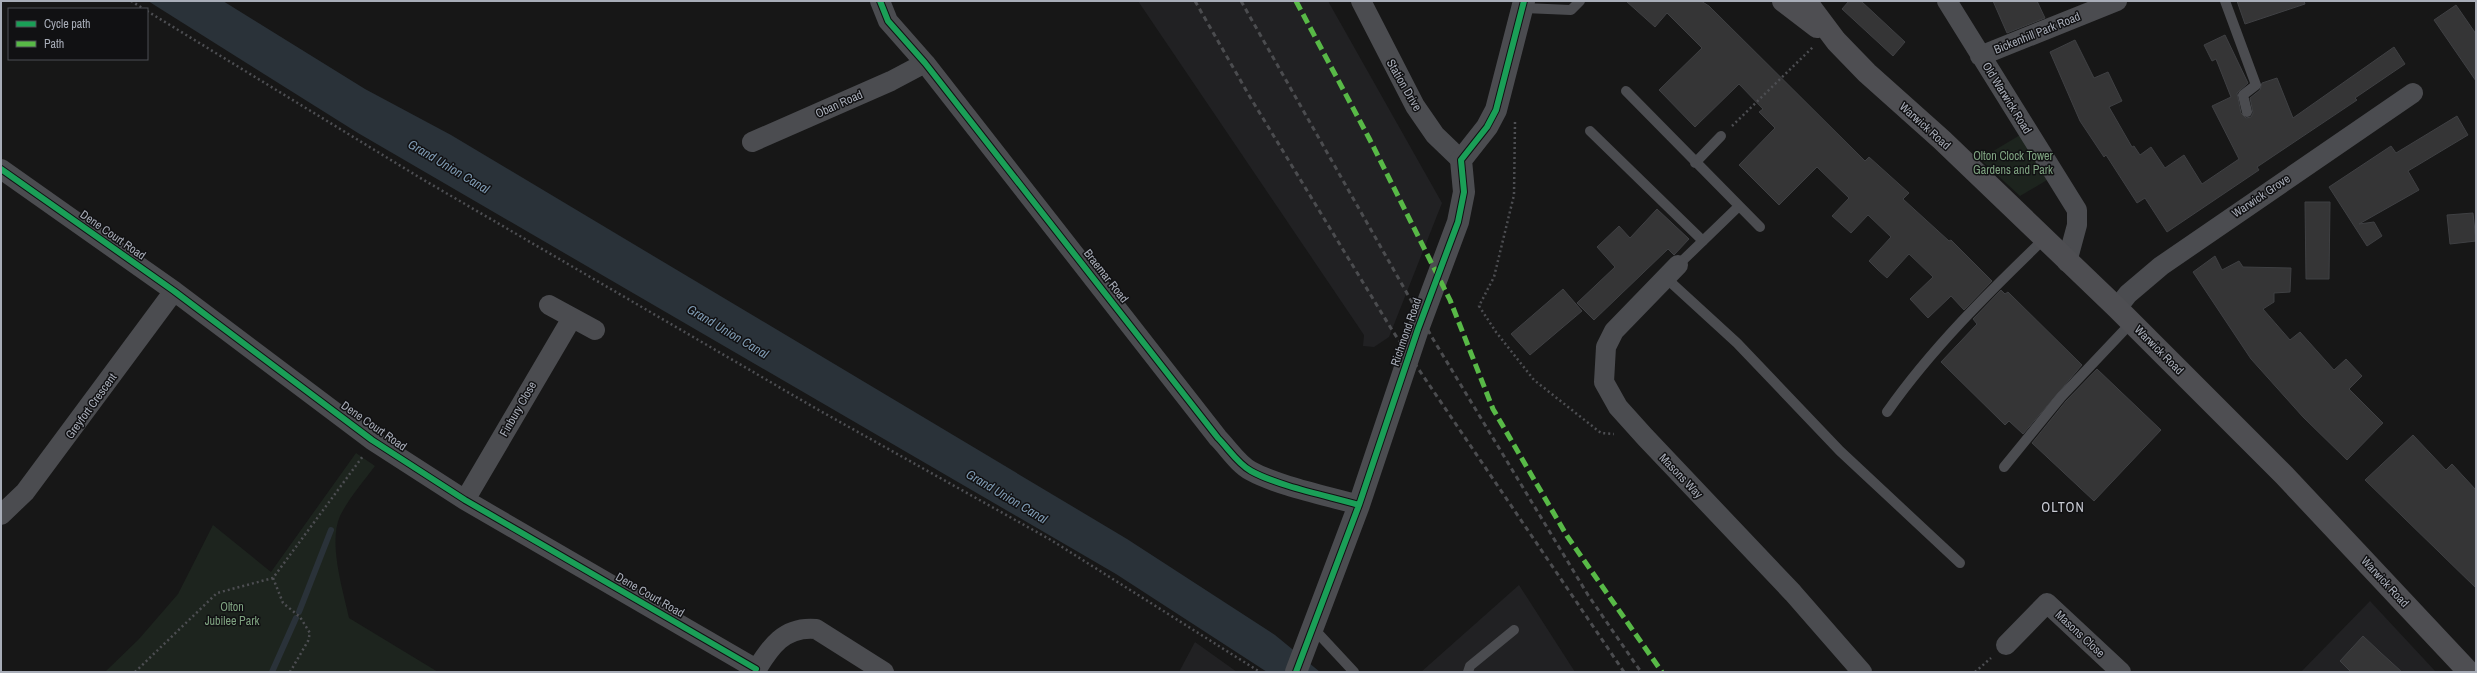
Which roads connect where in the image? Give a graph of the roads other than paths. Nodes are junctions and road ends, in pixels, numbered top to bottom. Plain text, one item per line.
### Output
1 (880, 1) edge
2 (1361, 1) edge
3 (1580, 1) edge
4 (1783, 1) edge
5 (1806, 1) edge
6 (1947, 1) edge
7 (2117, 1) edge
8 (2225, 1) edge
9 (1523, 4) edge
10 (1831, 38) junction
11 (1980, 56) junction
12 (925, 63) junction
13 (1626, 91) dead end
14 (2413, 93) dead end
15 (2247, 112) dead end
16 (1590, 131) dead end
17 (1721, 136) road end
18 (752, 142) dead end
19 (1461, 160) junction
20 (1695, 163) junction
21 (1, 168) edge
22 (1738, 207) junction
23 (1760, 227) dead end
24 (2044, 239) junction
25 (1703, 241) junction
26 (2067, 262) junction
27 (1672, 272) junction
28 (174, 292) junction
29 (549, 305) dead end
30 (2124, 316) junction
31 (572, 318) junction
32 (595, 330) dead end
33 (1887, 412) dead end
34 (2004, 467) dead end
35 (465, 500) junction
36 (1359, 505) junction
37 (1, 514) edge
38 (1960, 563) dead end
39 (1314, 629) junction
40 (1514, 630) dead end
41 (2006, 645) dead end
42 (756, 671) edge
43 (884, 672) edge
44 (1296, 672) edge
45 (1354, 672) edge
46 (1468, 672) edge
47 (1862, 672) edge
48 (2121, 672) edge
49 (2469, 672) edge

1 - 12 street, Braemar Road
2 - 19 street, Station Drive
3 - 9 lane
4 - 10 highway, Warwick Road
5 - 10 highway, Warwick Road
6 - 11 street, Old Warwick Road
7 - 11 street, Bickenhill Park Road
8 - 15 lane
9 - 19 street
10 - 24 highway, Warwick Road
11 - 26 street, Old Warwick Road
12 - 18 street, Oban Road
12 - 36 street, Braemar Road
13 - 20 lane
14 - 30 street, Warwick Grove
16 - 25 lane
17 - 20 lane
19 - 36 street, Richmond Road
20 - 22 lane
21 - 28 street, Dene Court Road
22 - 23 lane
22 - 25 lane
24 - 26 highway, Warwick Road
24 - 33 lane
25 - 27 lane
26 - 30 highway, Warwick Road
27 - 38 lane
27 - 47 street, Masons Way
28 - 35 street, Dene Court Road
28 - 37 street, Greyfort Crescent
29 - 31 street
30 - 34 lane
30 - 49 highway, Warwick Road
31 - 32 street
31 - 35 street, Finbury Close
35 - 42 street, Dene Court Road
36 - 39 street, Richmond Road
39 - 44 street, Richmond Road
39 - 45 lane
40 - 46 lane
41 - 48 street, Masons Close
42 - 43 street

